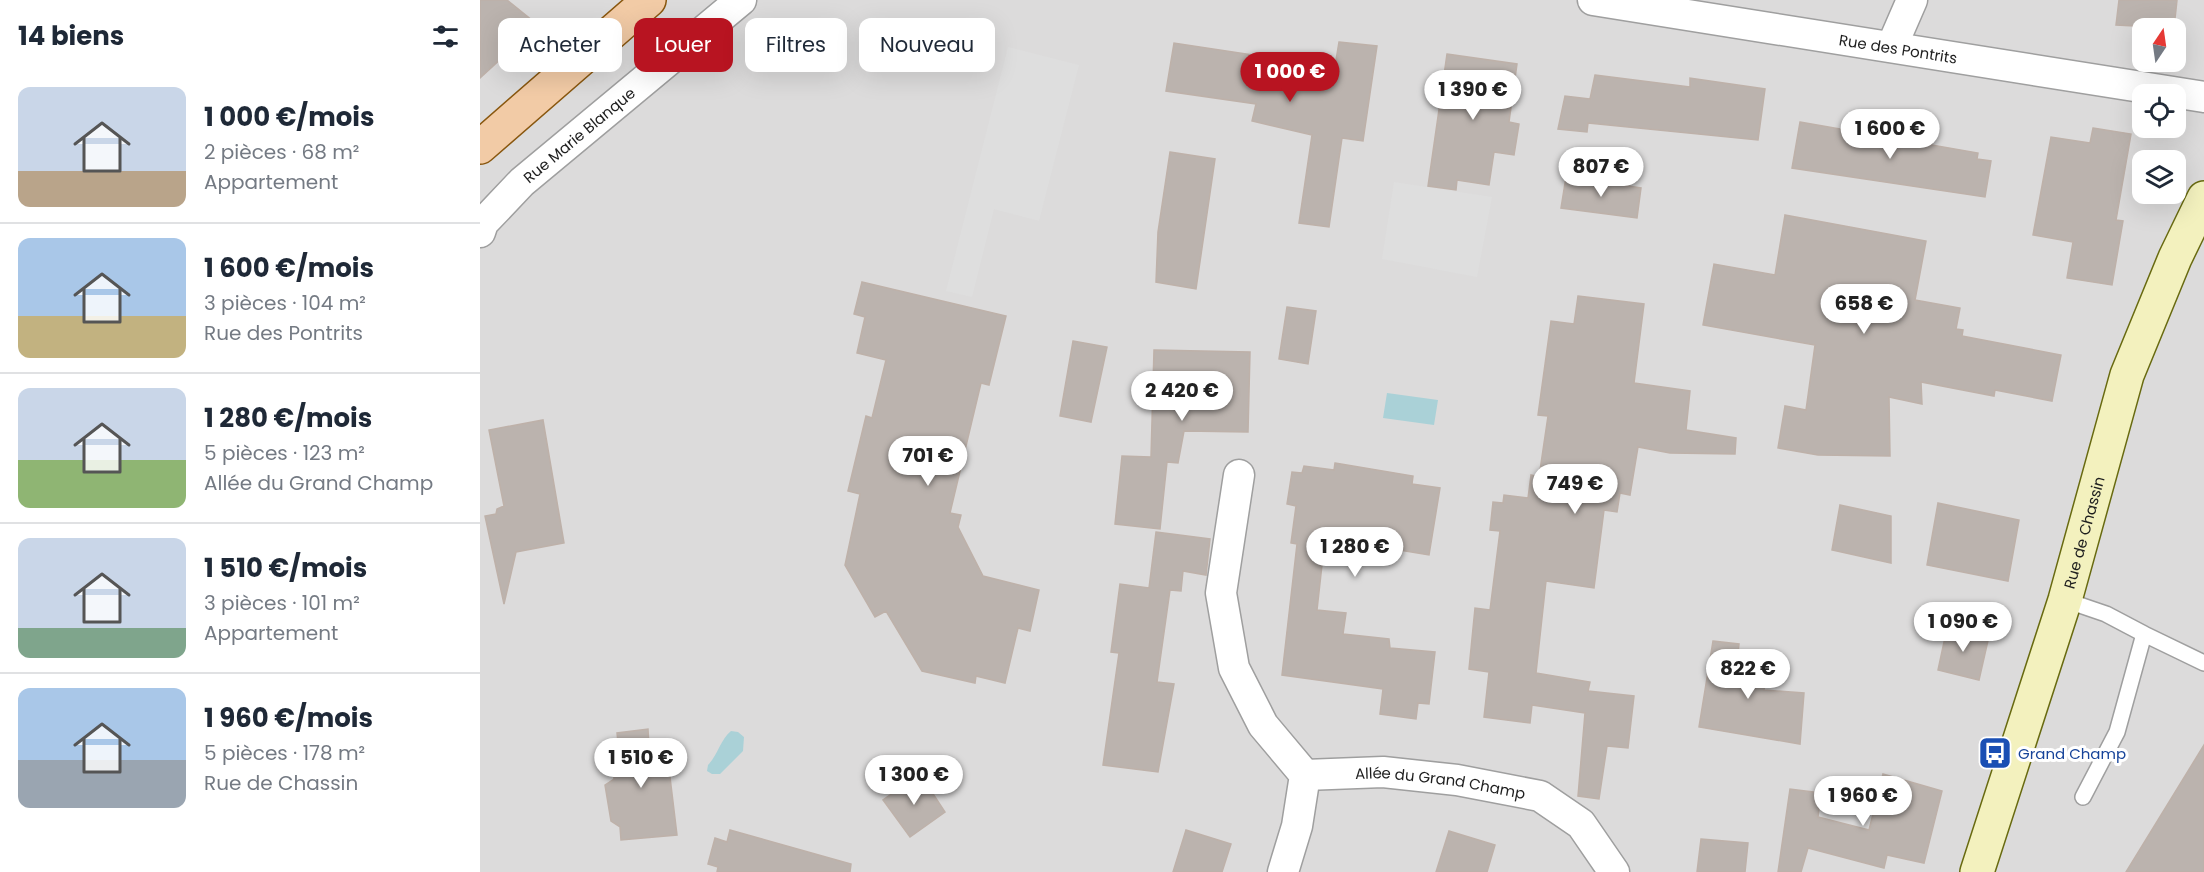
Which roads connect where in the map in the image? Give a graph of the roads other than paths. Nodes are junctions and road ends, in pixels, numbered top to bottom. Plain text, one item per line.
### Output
1 (649, 0) edge
2 (741, 0) edge
3 (1597, 0) edge
4 (1912, 0) edge
5 (1892, 46) junction
6 (2204, 97) edge
7 (480, 147) edge
8 (2204, 198) edge
9 (480, 232) edge
10 (1239, 475) dead end
11 (2065, 600) junction
12 (2144, 634) junction
13 (2204, 663) edge
14 (1305, 775) junction
15 (2083, 797) dead end
16 (1283, 872) edge
17 (1614, 872) edge
18 (1977, 872) edge

1 - 7 main road
2 - 9 street, Rue Marie Blanque
3 - 5 street, Rue des Pontrits
4 - 5 street
5 - 6 street, Rue des Pontrits
8 - 11 main road, Rue de Chassin
10 - 14 street
11 - 12 lane
11 - 18 main road, Rue de Chassin
12 - 13 lane
12 - 15 lane
14 - 16 street
14 - 17 street, Allée du Grand Champ

